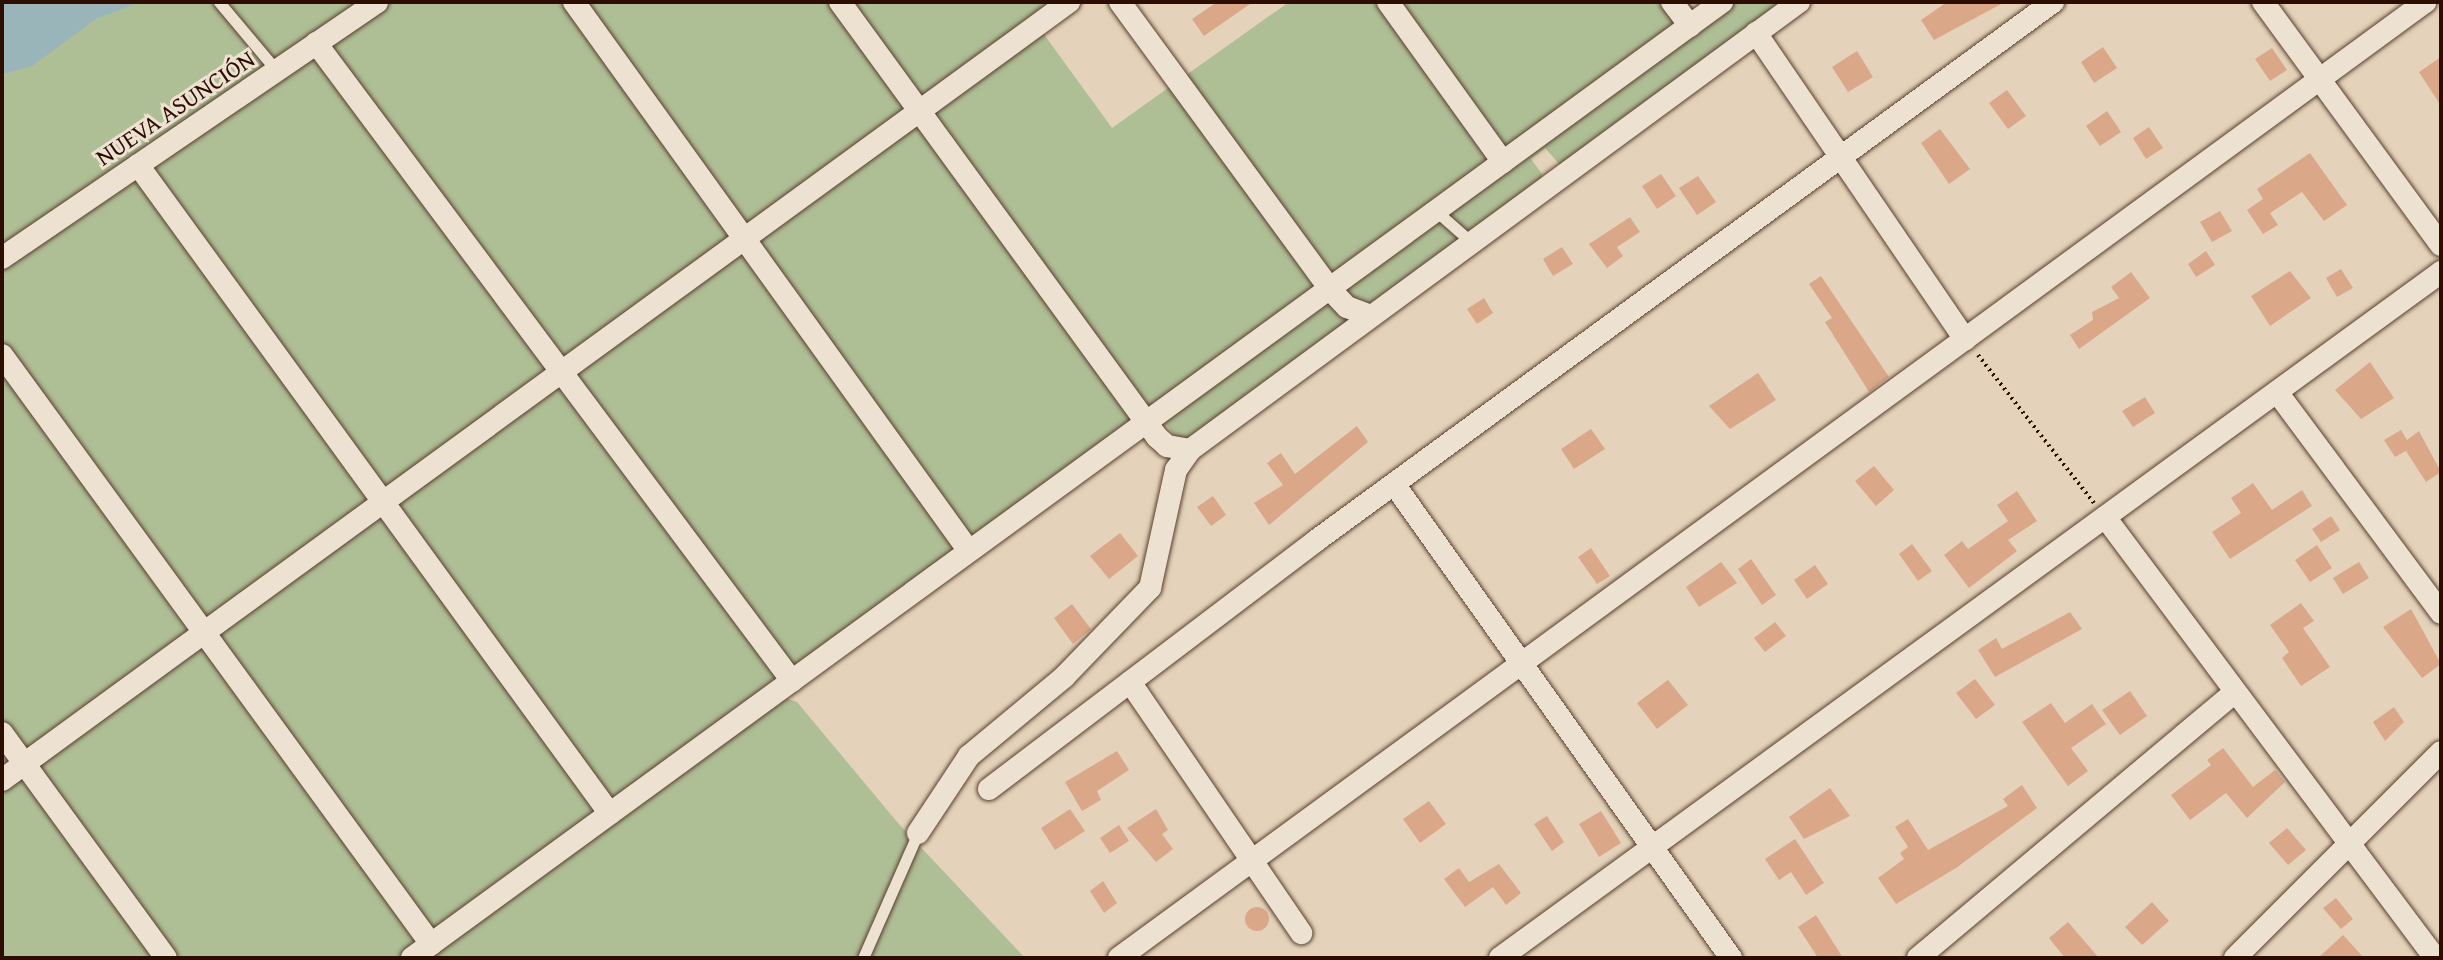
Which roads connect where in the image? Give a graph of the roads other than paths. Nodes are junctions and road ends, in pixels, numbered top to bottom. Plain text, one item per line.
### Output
1 (219, 2) edge
2 (377, 2) edge
3 (574, 2) edge
4 (840, 2) edge
5 (1069, 2) edge
6 (1120, 2) edge
7 (1388, 2) edge
8 (1672, 2) edge
9 (1722, 2) edge
10 (1799, 2) edge
11 (2053, 2) edge
12 (2263, 2) edge
13 (2425, 2) edge
14 (1690, 26) junction
15 (1756, 33) junction
16 (316, 43) junction
17 (276, 70) junction
18 (2320, 79) junction
19 (920, 110) junction
20 (1844, 155) junction
21 (1503, 162) junction
22 (138, 165) junction
23 (1436, 211) junction
24 (744, 238) junction
25 (1470, 241) junction
26 (2441, 245) edge
27 (2, 258) edge
28 (2441, 272) edge
29 (1329, 288) junction
30 (1368, 315) junction
31 (1965, 339) junction
32 (2, 355) edge
33 (561, 372) junction
34 (2277, 392) junction
35 (1148, 421) junction
36 (1190, 450) junction
37 (1394, 484) junction
38 (383, 502) junction
39 (2105, 517) junction
40 (969, 551) junction
41 (2441, 613) edge
42 (204, 633) junction
43 (1521, 663) junction
44 (792, 681) junction
45 (1130, 682) junction
46 (2233, 694) junction
47 (2, 733) edge
48 (2441, 752) edge
49 (24, 764) junction
50 (2, 780) edge
51 (989, 789) dead end
52 (610, 814) junction
53 (918, 833) joint
54 (2348, 845) junction
55 (1652, 847) junction
56 (1255, 860) junction
57 (1301, 933) dead end
58 (431, 944) junction
59 (166, 958) edge
60 (412, 958) edge
61 (863, 958) edge
62 (1119, 958) edge
63 (1500, 958) edge
64 (1731, 958) edge
65 (1918, 958) edge
66 (2235, 958) edge
67 (2435, 958) edge

1 - 17 lane
2 - 16 street, NUEVA ASUNCIÓN
3 - 24 street
4 - 19 street
5 - 19 street
6 - 29 street
7 - 21 street
8 - 14 street
9 - 14 street
10 - 15 street
11 - 20 street
12 - 18 street
13 - 18 street
14 - 21 street
15 - 20 street
15 - 25 street
16 - 17 street, NUEVA ASUNCIÓN
16 - 33 street
17 - 22 street, NUEVA ASUNCIÓN
18 - 26 street
18 - 31 street
19 - 24 street
19 - 35 street
20 - 31 street
20 - 37 street
21 - 23 street
22 - 27 street, NUEVA ASUNCIÓN
22 - 38 street
23 - 25 lane
23 - 29 street
24 - 33 street
24 - 40 street
25 - 30 street
28 - 34 street
29 - 30 street
29 - 35 street
30 - 36 street
31 - 43 street
32 - 42 street
33 - 38 street
33 - 44 street
34 - 39 street
34 - 41 street
35 - 36 street
35 - 40 street
36 - 53 street
37 - 43 street
37 - 45 street
38 - 42 street
38 - 52 street
39 - 46 street
39 - 55 street
40 - 44 street
42 - 49 street
42 - 58 street
43 - 55 street
43 - 56 street
44 - 52 street
45 - 51 street
45 - 56 street
46 - 54 street
46 - 65 street
47 - 49 street
48 - 54 street
49 - 50 street
49 - 59 street
52 - 58 street
53 - 61 lane
54 - 66 street
54 - 67 street
55 - 63 street
55 - 64 street
56 - 57 street
56 - 62 street
58 - 60 street

